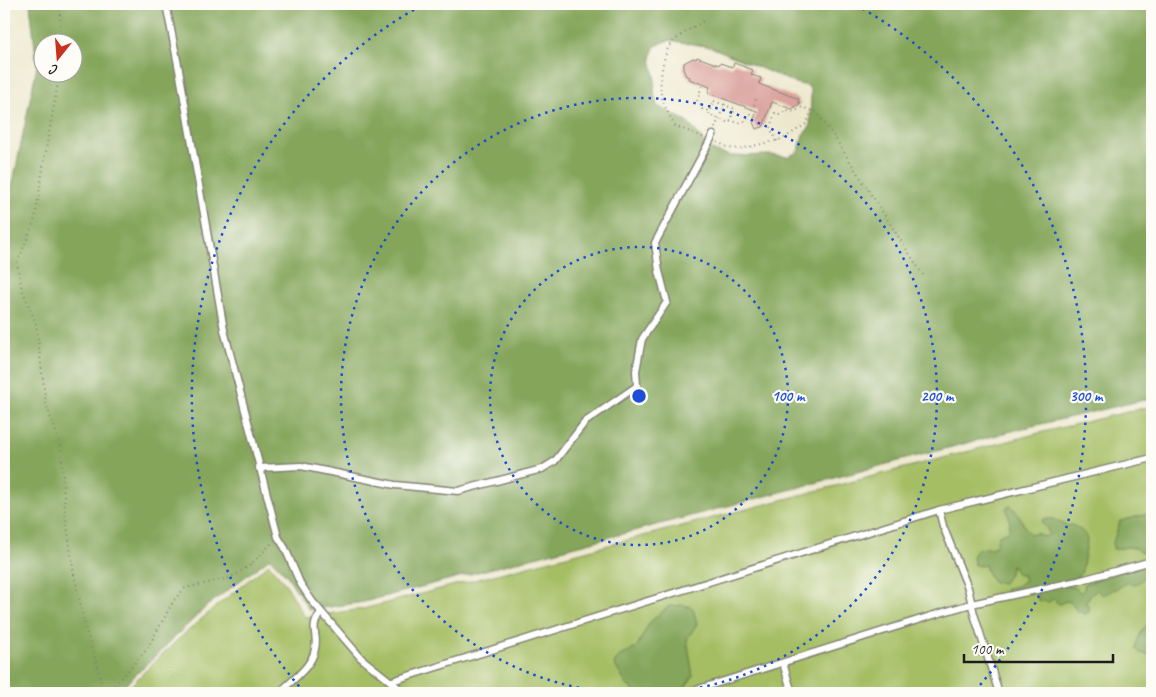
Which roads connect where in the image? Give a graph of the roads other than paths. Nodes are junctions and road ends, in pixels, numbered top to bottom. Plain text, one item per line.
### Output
1 (4, 4) edge
2 (166, 4) edge
3 (4, 10) edge
4 (712, 137) road end
5 (1152, 458) edge
6 (259, 468) junction
7 (938, 510) junction
8 (1152, 561) edge
9 (971, 604) junction
10 (321, 612) junction
11 (783, 663) junction
12 (392, 681) junction
13 (279, 693) edge
14 (405, 693) edge
15 (690, 693) edge
16 (792, 693) edge
17 (999, 693) edge

1 - 3 lane
2 - 6 lane
4 - 6 lane
5 - 7 lane
6 - 10 lane
7 - 9 lane
7 - 12 lane
8 - 9 lane
9 - 11 lane
9 - 17 lane
10 - 12 lane
10 - 13 lane
11 - 15 lane
11 - 16 lane
12 - 14 lane

